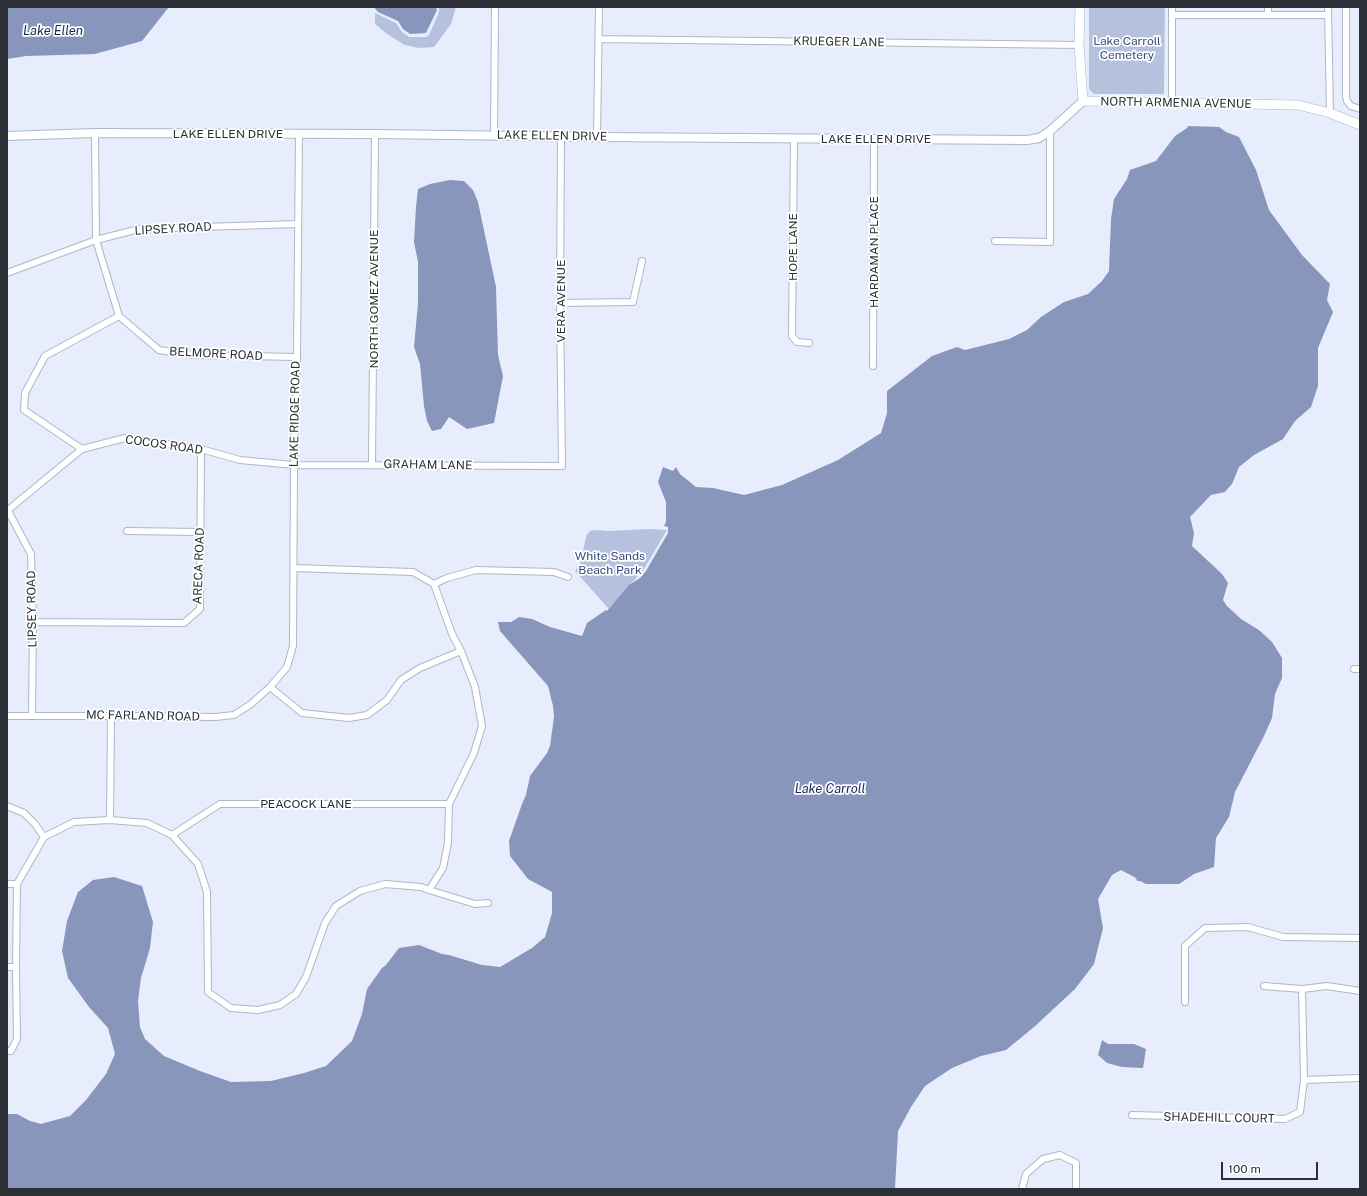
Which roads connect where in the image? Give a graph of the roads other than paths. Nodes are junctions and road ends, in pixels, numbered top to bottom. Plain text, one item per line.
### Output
1 (495, 7) edge
2 (599, 7) edge
3 (1080, 7) edge
4 (1172, 7) edge
5 (1268, 7) edge
6 (1328, 7) edge
7 (1346, 7) edge
8 (1172, 15) junction
9 (1268, 16) junction
10 (1328, 16) junction
11 (599, 39) junction
12 (1079, 45) junction
13 (1083, 102) junction
14 (1172, 102) junction
15 (1360, 110) edge
16 (1330, 113) junction
17 (1360, 125) edge
18 (1050, 131) junction
19 (95, 133) junction
20 (299, 134) junction
21 (375, 134) junction
22 (494, 135) junction
23 (7, 136) edge
24 (561, 136) junction
25 (597, 137) junction
26 (794, 138) junction
27 (874, 139) junction
28 (298, 224) junction
29 (96, 240) junction
30 (995, 241) dead end
31 (642, 261) dead end
32 (7, 273) edge
33 (560, 303) junction
34 (119, 316) junction
35 (809, 342) dead end
36 (297, 357) junction
37 (873, 366) dead end
38 (200, 448) junction
39 (82, 449) junction
40 (294, 465) junction
41 (372, 465) junction
42 (562, 466) joint
43 (8, 509) edge
44 (127, 531) dead end
45 (200, 532) junction
46 (294, 568) junction
47 (568, 577) dead end
48 (434, 584) junction
49 (33, 622) junction
50 (461, 651) junction
51 (270, 687) junction
52 (7, 716) edge
53 (32, 716) junction
54 (111, 716) junction
55 (449, 804) junction
56 (7, 806) edge
57 (110, 820) junction
58 (172, 835) junction
59 (44, 837) junction
60 (7, 884) edge
61 (17, 884) junction
62 (429, 890) junction
63 (488, 903) dead end
64 (1360, 938) edge
65 (7, 967) edge
66 (16, 967) junction
67 (1264, 986) dead end
68 (1302, 988) junction
69 (1360, 991) edge
70 (1185, 1002) dead end
71 (7, 1051) edge
72 (1360, 1078) edge
73 (1304, 1080) junction
74 (1132, 1115) dead end
75 (1022, 1189) edge
76 (1076, 1189) edge

1 - 22 street
2 - 11 street
3 - 12 main road, NORTH ARMENIA AVENUE
4 - 8 street
5 - 9 street
6 - 10 street
7 - 15 street
8 - 9 street
8 - 14 street
9 - 10 street
10 - 16 street
11 - 12 street, KRUEGER LANE
11 - 25 street
12 - 13 main road, NORTH ARMENIA AVENUE
13 - 14 main road, NORTH ARMENIA AVENUE
13 - 18 street, LAKE ELLEN DRIVE
14 - 16 main road, NORTH ARMENIA AVENUE
16 - 17 main road, NORTH ARMENIA AVENUE
18 - 27 street, LAKE ELLEN DRIVE
18 - 30 street
19 - 20 street, LAKE ELLEN DRIVE
19 - 23 street, LAKE ELLEN DRIVE
19 - 29 street
20 - 21 street, LAKE ELLEN DRIVE
20 - 28 street, LAKE RIDGE ROAD
21 - 22 street, LAKE ELLEN DRIVE
21 - 41 street, NORTH GOMEZ AVENUE
22 - 24 street, LAKE ELLEN DRIVE
24 - 25 street, LAKE ELLEN DRIVE
24 - 33 street, VERA AVENUE
25 - 26 street, LAKE ELLEN DRIVE
26 - 27 street, LAKE ELLEN DRIVE
26 - 35 street, HOPE LANE
27 - 37 street, HARDAMAN PLACE
28 - 29 street, LIPSEY ROAD
28 - 36 street, LAKE RIDGE ROAD
29 - 32 street, LIPSEY ROAD
29 - 34 street
31 - 33 street
33 - 42 street, VERA AVENUE
34 - 36 street, BELMORE ROAD
34 - 39 street
36 - 40 street, LAKE RIDGE ROAD
38 - 39 street, COCOS ROAD
38 - 40 street, COCOS ROAD
38 - 45 street, ARECA ROAD
39 - 43 street, COCOS ROAD
40 - 41 street, GRAHAM LANE
40 - 46 street, LAKE RIDGE ROAD
41 - 42 street, GRAHAM LANE
43 - 49 street, LIPSEY ROAD
44 - 45 street
45 - 49 street, ARECA ROAD
46 - 48 street
46 - 51 street, LAKE RIDGE ROAD
47 - 48 street
48 - 50 street
49 - 53 street, LIPSEY ROAD
50 - 51 street
50 - 55 street
51 - 54 street, MC FARLAND ROAD
52 - 53 street, MC FARLAND ROAD
53 - 54 street, MC FARLAND ROAD
54 - 57 street
55 - 58 street, PEACOCK LANE
55 - 62 street
56 - 59 street
57 - 58 street
57 - 59 street
58 - 62 street
59 - 61 street
60 - 61 street
61 - 66 street
62 - 63 street
64 - 70 street
65 - 66 street
66 - 71 street
67 - 68 street
68 - 69 street
68 - 73 street, SHADEHILL COURT
72 - 73 street
73 - 74 street, SHADEHILL COURT
75 - 76 street

